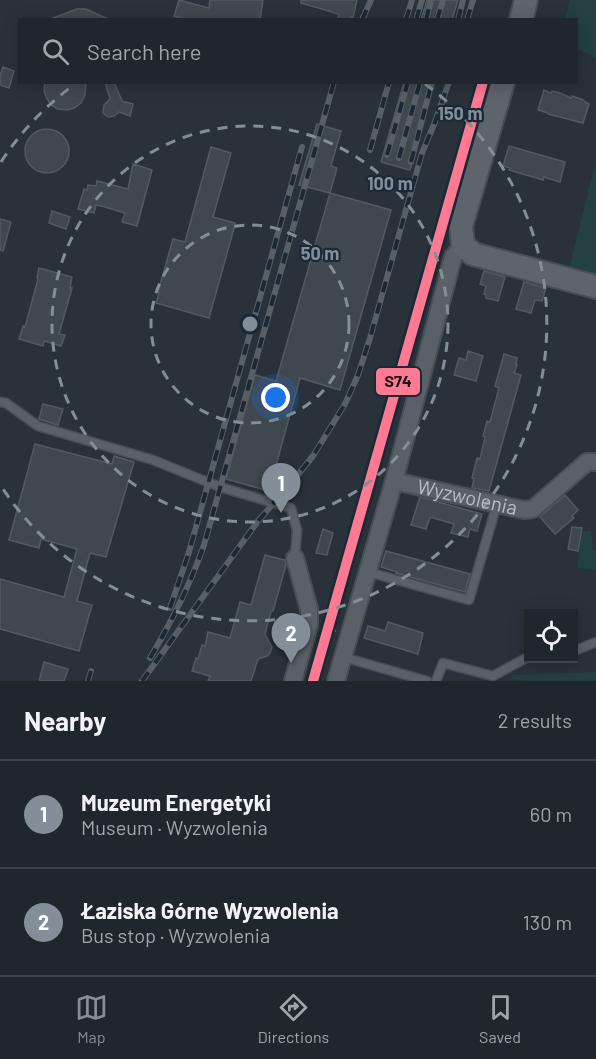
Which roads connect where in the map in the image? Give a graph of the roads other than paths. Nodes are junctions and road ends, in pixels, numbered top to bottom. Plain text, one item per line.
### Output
1 (526, 0) edge
2 (521, 18) edge
3 (501, 84) edge
4 (462, 245) junction
5 (596, 287) edge
6 (0, 402) edge
7 (596, 462) edge
8 (394, 481) junction
9 (497, 504) junction
10 (295, 558) joint
11 (368, 572) junction
12 (596, 642) edge
13 (578, 649) edge
14 (343, 657) junction
15 (524, 659) edge
16 (293, 681) edge
17 (336, 681) edge
18 (427, 681) edge
19 (436, 681) edge

1 - 2 street
3 - 4 street
4 - 5 street
4 - 8 street
6 - 10 lane
7 - 9 street, Wyzwolenia
8 - 9 street, Wyzwolenia
8 - 11 street
9 - 11 lane
10 - 16 street
11 - 14 street
12 - 13 lane
14 - 17 street
14 - 18 lane
15 - 19 lane

